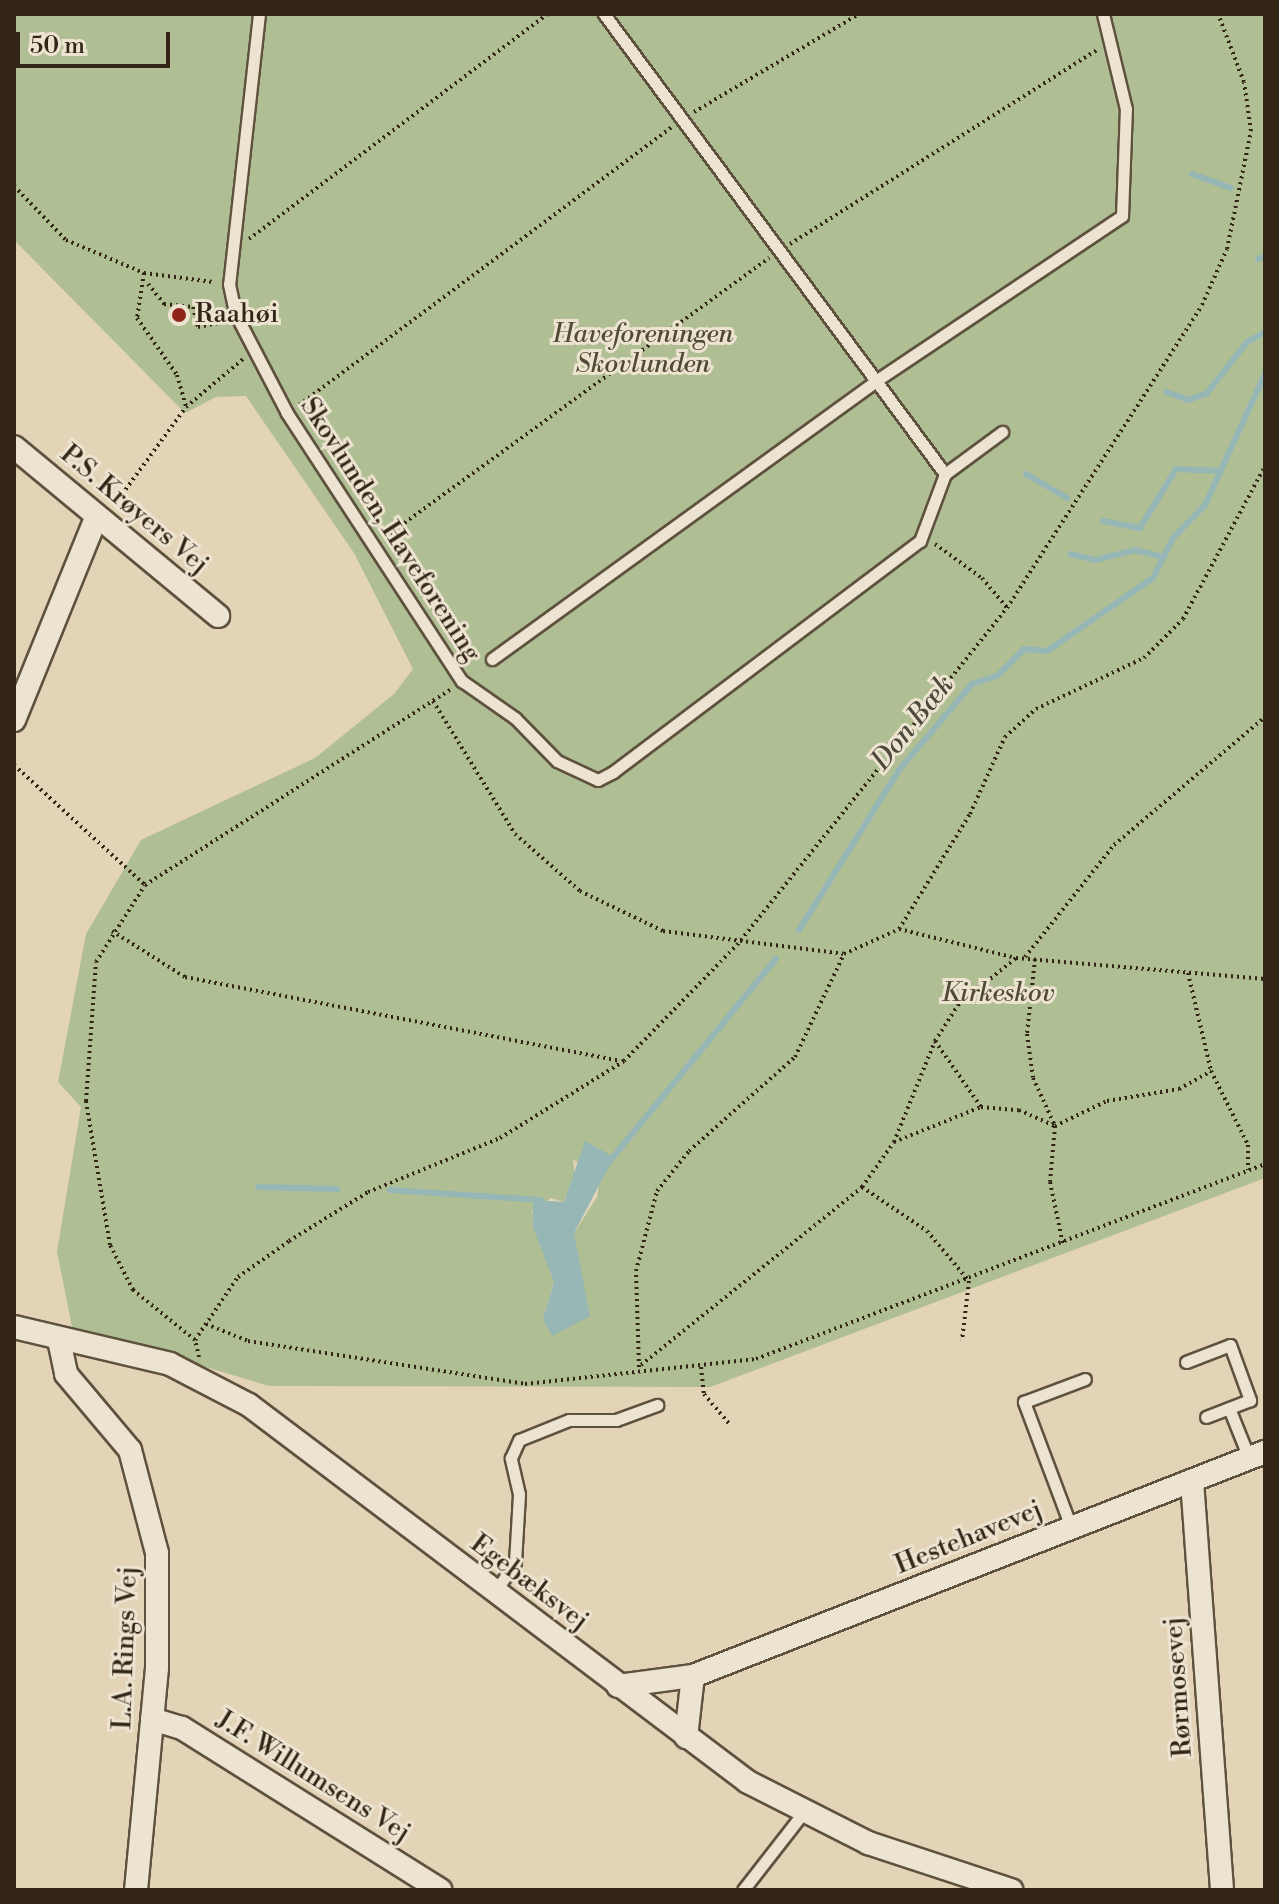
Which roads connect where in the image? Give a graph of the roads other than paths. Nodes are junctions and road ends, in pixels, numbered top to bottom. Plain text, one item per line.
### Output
1 (259, 14) edge
2 (604, 14) edge
3 (1103, 14) edge
4 (874, 382) junction
5 (1002, 432) dead end
6 (14, 447) edge
7 (945, 474) junction
8 (97, 516) junction
9 (218, 616) dead end
10 (492, 659) dead end
11 (14, 720) edge
12 (14, 1327) edge
13 (59, 1340) junction
14 (1186, 1362) dead end
15 (1085, 1379) dead end
16 (657, 1405) dead end
17 (1229, 1408) junction
18 (1206, 1417) dead end
19 (1257, 1455) edge
20 (1192, 1481) junction
21 (1071, 1527) junction
22 (495, 1592) junction
23 (693, 1676) junction
24 (618, 1686) junction
25 (152, 1719) junction
26 (686, 1737) junction
27 (803, 1813) junction
28 (136, 1890) edge
29 (440, 1890) edge
30 (743, 1890) edge
31 (1011, 1890) edge
32 (1222, 1890) edge

1 - 7 lane, Skovlunden, Haveforening
2 - 4 lane
3 - 4 lane
4 - 7 lane
4 - 10 lane
5 - 7 lane
6 - 8 street, P.S. Krøyers Vej
8 - 9 street, P.S. Krøyers Vej
8 - 11 street
12 - 13 street, Egebæksvej
13 - 22 street, Egebæksvej
13 - 25 street, L.A. Rings Vej
14 - 17 lane
15 - 21 lane
16 - 22 lane
17 - 18 lane
17 - 19 lane
19 - 20 street, Hestehavevej
20 - 21 street, Hestehavevej
20 - 32 street, Rørmosevej
21 - 23 street, Hestehavevej
22 - 24 street, Egebæksvej
23 - 24 street, Hestehavevej
23 - 26 street
24 - 26 street, Egebæksvej
25 - 28 street, L.A. Rings Vej
25 - 29 street, J.F. Willumsens Vej
26 - 27 street, Egebæksvej
27 - 30 lane
27 - 31 street, Egebæksvej

